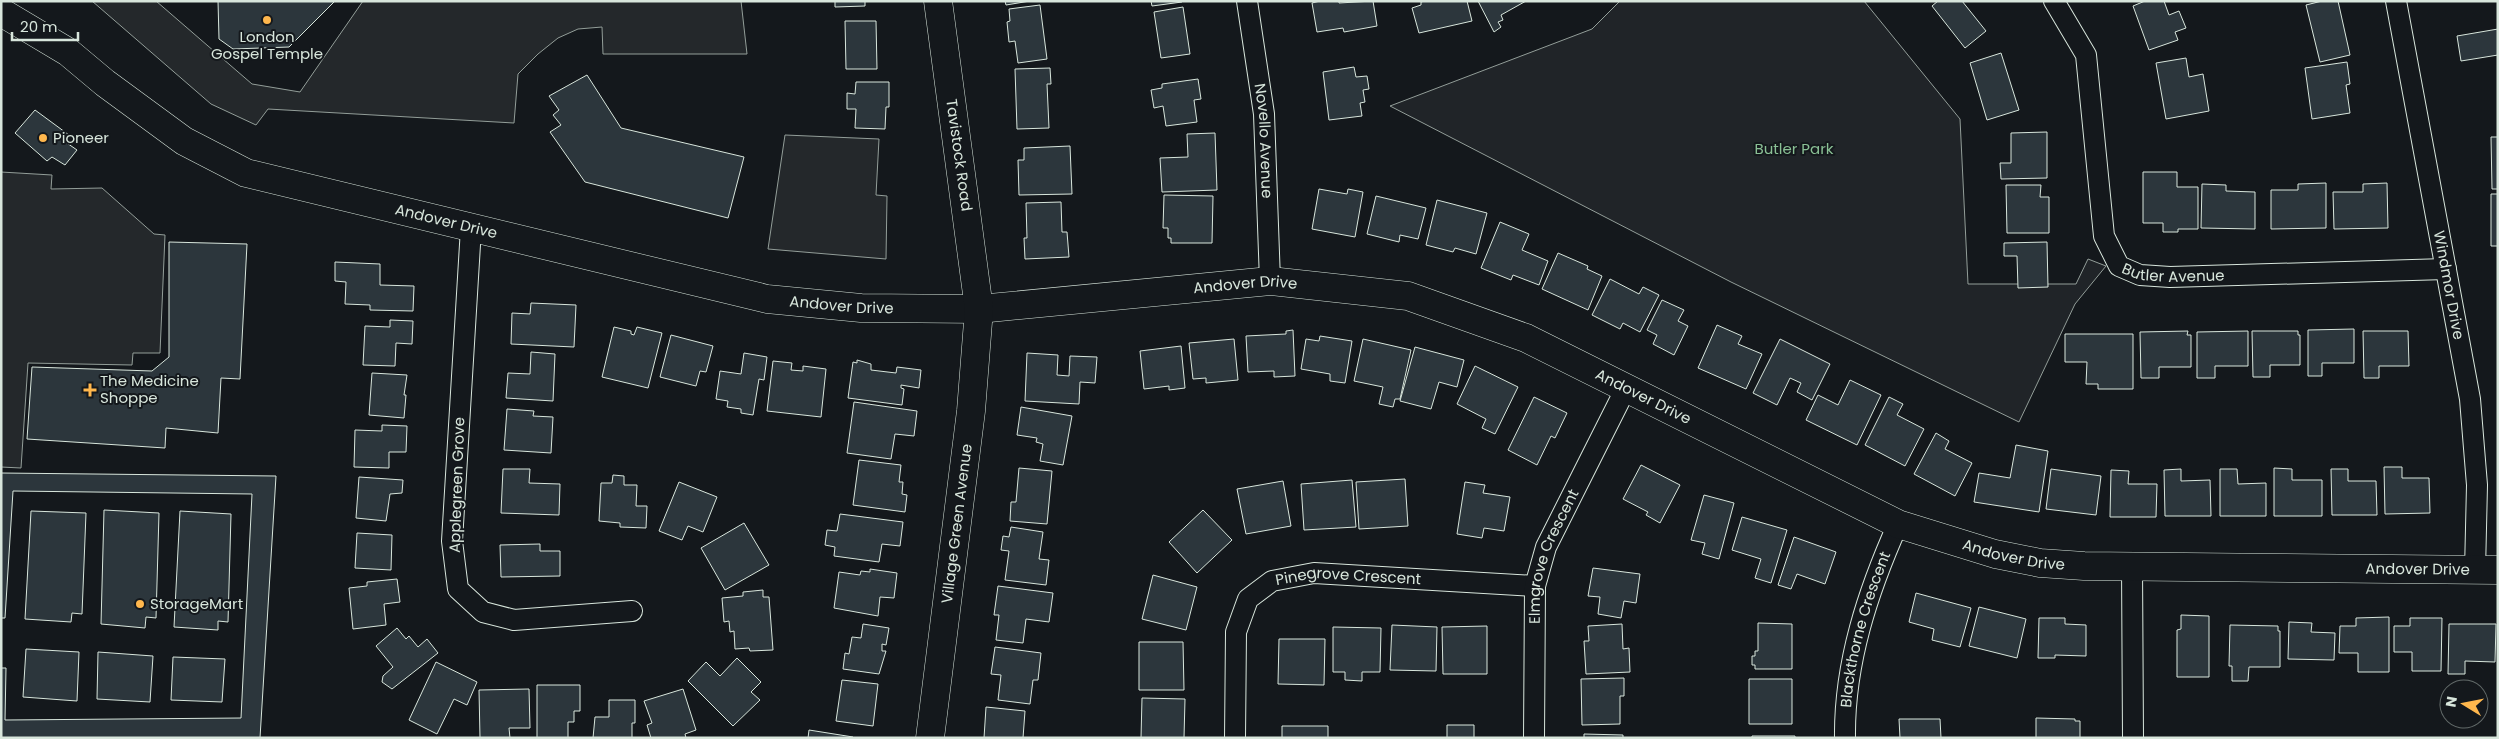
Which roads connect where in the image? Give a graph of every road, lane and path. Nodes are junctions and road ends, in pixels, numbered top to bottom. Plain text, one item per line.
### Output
1 (938, 1) edge
2 (1247, 1) edge
3 (2054, 1) edge
4 (2396, 1) edge
5 (1, 12) edge
6 (471, 228) junction
7 (2446, 269) junction
8 (1270, 281) junction
9 (979, 309) junction
10 (1626, 388) junction
11 (1898, 524) junction
12 (2132, 566) junction
13 (2486, 570) edge
14 (1535, 586) junction
15 (632, 611) dead end
16 (930, 738) edge
17 (1235, 738) edge
18 (1534, 738) edge
19 (1845, 738) edge
20 (2133, 738) edge

1 - 9 street, Tavistock Road
2 - 8 street, Novello Avenue
3 - 7 street, Butler Avenue
4 - 7 street, Windmor Drive
5 - 6 street, Andover Drive
6 - 9 street, Andover Drive
6 - 15 street, Applegreen Grove
7 - 13 street, Windmor Drive
8 - 9 street, Andover Drive
8 - 10 street, Andover Drive
9 - 16 street, Village Green Avenue
10 - 11 street, Andover Drive
10 - 14 street, Elmgrove Crescent
11 - 12 street, Andover Drive
11 - 19 street, Blackthorne Crescent
12 - 13 street, Andover Drive
12 - 20 street
14 - 17 street, Pinegrove Crescent
14 - 18 street, Elmgrove Crescent

